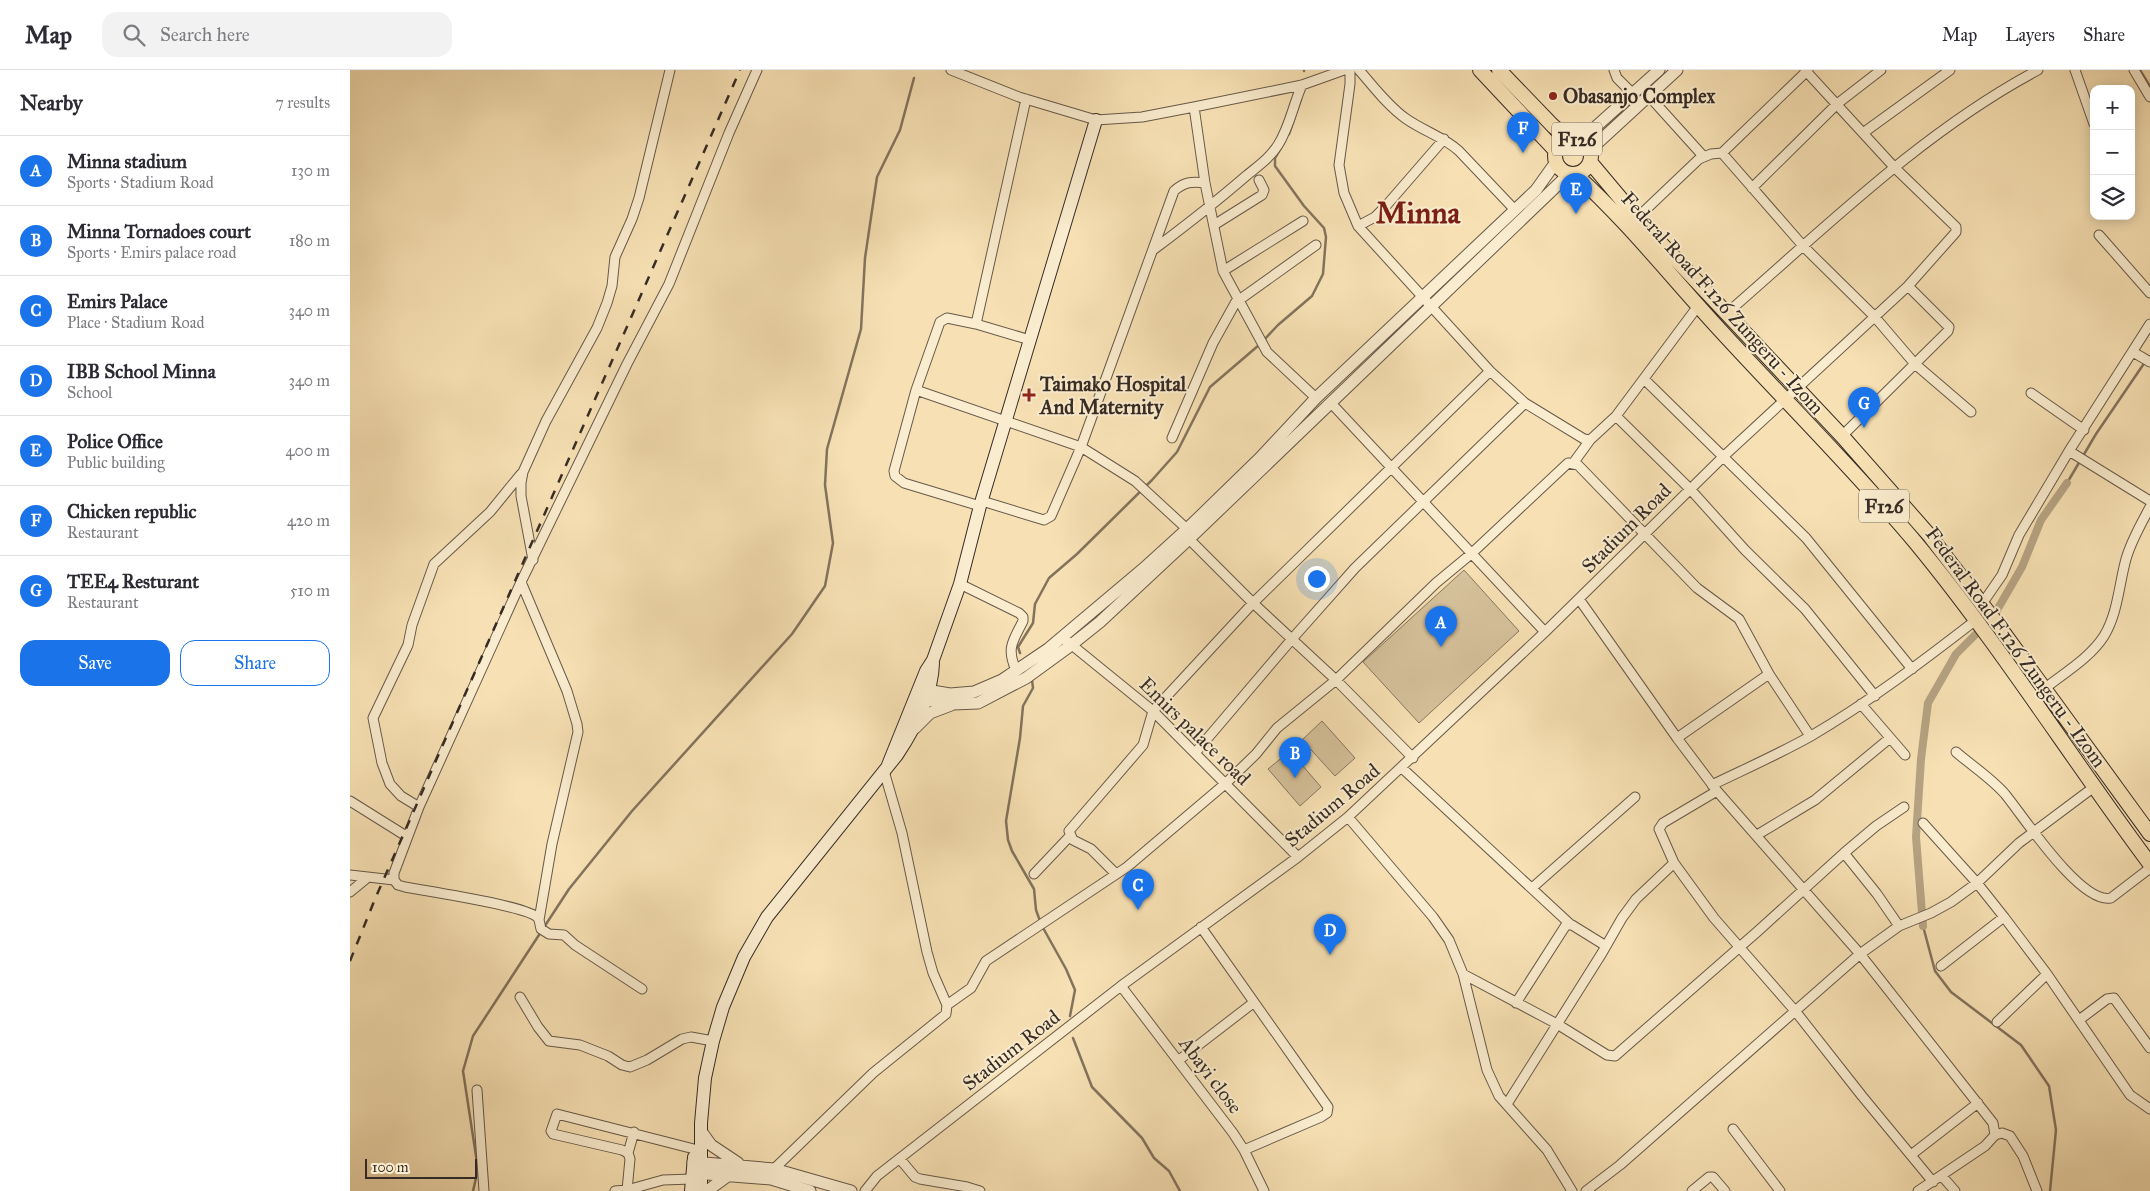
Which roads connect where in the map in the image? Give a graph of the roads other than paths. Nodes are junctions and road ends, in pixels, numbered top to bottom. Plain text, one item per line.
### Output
1 (670, 70) edge
2 (757, 70) edge
3 (951, 70) edge
4 (1344, 70) edge
5 (1350, 70) edge
6 (1359, 70) edge
7 (1480, 70) edge
8 (1499, 70) edge
9 (1614, 70) edge
10 (1659, 70) edge
11 (1677, 70) edge
12 (1806, 70) edge
13 (1881, 70) edge
14 (1950, 70) edge
15 (2038, 70) edge
16 (2075, 70) edge
17 (2134, 70) edge
18 (1302, 85) junction
19 (1633, 94) junction
20 (1649, 96) junction
21 (2150, 98) edge
22 (1026, 99) junction
23 (1837, 104) junction
24 (1194, 107) junction
25 (2090, 113) edge
26 (1096, 120) junction
27 (1863, 133) junction
28 (1444, 139) junction
29 (1583, 148) junction
30 (1722, 153) junction
31 (1556, 156) junction
32 (1704, 157) junction
33 (1895, 168) junction
34 (1572, 174) junction
35 (1259, 180) dead end
36 (1205, 183) junction
37 (1752, 188) junction
38 (1211, 207) junction
39 (1515, 210) junction
40 (1637, 218) junction
41 (1304, 221) dead end
42 (1214, 225) junction
43 (1358, 226) junction
44 (2099, 236) dead end
45 (1316, 245) dead end
46 (1804, 247) junction
47 (1153, 250) junction
48 (1223, 271) junction
49 (1908, 286) junction
50 (2150, 293) edge
51 (1239, 299) junction
52 (1428, 302) junction
53 (1698, 306) junction
54 (1727, 313) junction
55 (1874, 316) junction
56 (976, 324) junction
57 (2150, 324) edge
58 (1030, 340) junction
59 (2137, 354) junction
60 (2150, 362) edge
61 (1915, 364) junction
62 (1490, 371) junction
63 (1644, 379) junction
64 (1796, 388) junction
65 (916, 390) junction
66 (2031, 392) dead end
67 (1316, 398) junction
68 (1784, 400) junction
69 (1331, 403) junction
70 (1524, 403) junction
71 (1972, 412) dead end
72 (1616, 416) junction
73 (1006, 422) junction
74 (2084, 430) junction
75 (1842, 436) junction
76 (1172, 438) dead end
77 (1590, 440) junction
78 (1081, 447) junction
79 (2072, 454) junction
80 (1724, 456) junction
81 (1574, 462) junction
82 (1392, 468) junction
83 (523, 472) junction
84 (1690, 489) junction
85 (1422, 501) junction
86 (2150, 501) edge
87 (981, 503) junction
88 (2150, 507) edge
89 (1188, 534) junction
90 (1645, 535) junction
91 (1471, 554) junction
92 (533, 560) junction
93 (521, 582) junction
94 (960, 584) junction
95 (1579, 600) junction
96 (1253, 603) junction
97 (1984, 606) junction
98 (1977, 621) junction
99 (1545, 632) junction
100 (1062, 637) junction
101 (1292, 639) junction
102 (1070, 646) junction
103 (1912, 669) junction
104 (1016, 670) junction
105 (1769, 674) junction
106 (1336, 680) junction
107 (2044, 689) junction
108 (921, 694) junction
109 (1874, 696) junction
110 (953, 704) junction
111 (1861, 704) junction
112 (1153, 711) junction
113 (2062, 714) junction
114 (2049, 724) junction
115 (914, 729) junction
116 (1810, 736) junction
117 (1676, 738) junction
118 (1890, 738) junction
119 (1956, 752) dead end
120 (1195, 753) junction
121 (1905, 756) dead end
122 (1413, 758) junction
123 (886, 768) junction
124 (1402, 768) junction
125 (1225, 784) junction
126 (2094, 787) junction
127 (1715, 788) junction
128 (1635, 797) dead end
129 (350, 801) edge
130 (419, 806) junction
131 (1904, 807) dead end
132 (1348, 817) junction
133 (1923, 823) dead end
134 (2033, 831) junction
135 (2150, 834) edge
136 (1757, 835) junction
137 (406, 836) junction
138 (1070, 836) junction
139 (1844, 853) junction
140 (1298, 857) junction
141 (1674, 863) junction
142 (2150, 866) edge
143 (1034, 874) dead end
144 (1116, 874) junction
145 (350, 875) edge
146 (367, 878) junction
147 (394, 880) junction
148 (1977, 882) junction
149 (1532, 888) junction
150 (1804, 890) junction
151 (350, 892) edge
152 (2004, 917) junction
153 (1570, 924) junction
154 (1899, 926) junction
155 (1201, 927) junction
156 (543, 928) junction
157 (1606, 946) junction
158 (1739, 948) junction
159 (1860, 954) junction
160 (1941, 966) dead end
161 (1463, 974) junction
162 (2047, 974) junction
163 (1121, 986) junction
164 (642, 989) dead end
165 (520, 997) dead end
166 (1253, 1003) junction
167 (1516, 1003) junction
168 (947, 1005) junction
169 (1796, 1012) junction
170 (2079, 1020) junction
171 (1997, 1022) dead end
172 (1557, 1024) junction
173 (713, 1041) junction
174 (2150, 1048) edge
175 (1179, 1060) junction
176 (478, 1090) dead end
177 (1978, 1103) junction
178 (1507, 1104) junction
179 (2150, 1109) edge
180 (701, 1127) junction
181 (1733, 1129) dead end
182 (634, 1132) junction
183 (1995, 1135) junction
184 (694, 1149) junction
185 (1244, 1150) junction
186 (628, 1153) junction
187 (1911, 1155) junction
188 (900, 1159) junction
189 (744, 1166) junction
190 (774, 1169) junction
191 (695, 1173) edge
192 (729, 1175) junction
193 (1942, 1176) junction
194 (1933, 1182) junction
195 (627, 1190) edge
196 (484, 1191) edge
197 (615, 1191) edge
198 (701, 1191) edge
199 (707, 1191) edge
200 (810, 1191) edge
201 (851, 1191) edge
202 (865, 1191) edge
203 (980, 1191) edge
204 (1264, 1191) edge
205 (1572, 1191) edge
206 (1586, 1191) edge
207 (1692, 1191) edge
208 (1725, 1191) edge
209 (1780, 1191) edge
210 (1918, 1191) edge
211 (1955, 1191) edge
212 (2036, 1191) edge

1 - 83 street
2 - 92 street
3 - 22 street
4 - 18 street
5 - 43 street
6 - 28 street
7 - 31 main road, F126
8 - 29 main road, Federal Road F.126 Zungeru - Izom / F126
9 - 19 street
10 - 19 street
11 - 20 street
12 - 23 street
12 - 30 street
13 - 23 street
14 - 27 street
15 - 33 street
16 - 25 street
17 - 21 street
18 - 24 street
18 - 38 street
19 - 29 street
20 - 29 street
20 - 32 street
22 - 26 street
22 - 56 street
23 - 27 street
23 - 37 street
24 - 26 street
24 - 36 street
26 - 58 main road
27 - 33 street
28 - 39 street
28 - 43 street
29 - 31 main road, F126
29 - 34 main road, F126
29 - 40 main road, Federal Road F.126 Zungeru - Izom / F126
30 - 32 street
30 - 37 street
31 - 34 main road, F126
31 - 39 street
32 - 40 street
33 - 46 street
33 - 49 street, Stadium Road
34 - 52 street
34 - 53 main road, Federal Road F.126 Zungeru - Izom / F126
35 - 42 street
36 - 38 street
36 - 47 street
37 - 46 street
38 - 42 street
38 - 47 street
39 - 52 street
40 - 54 main road, Federal Road F.126 Zungeru - Izom / F126
41 - 48 street
42 - 48 street
43 - 52 street
44 - 50 street
45 - 51 street
46 - 54 street
46 - 55 street
47 - 78 street
48 - 51 street
49 - 55 street, Stadium Road
49 - 61 street
51 - 67 street
51 - 76 street
52 - 62 street
52 - 67 street
52 - 69 street
53 - 63 street
53 - 68 main road, Federal Road F.126 Zungeru - Izom / F126
54 - 64 main road, Federal Road F.126 Zungeru - Izom / F126
55 - 61 street
55 - 64 street, Stadium Road
56 - 58 street
56 - 65 street
57 - 59 street
58 - 73 main road
59 - 60 street
59 - 74 street
61 - 71 street
61 - 75 street
62 - 70 street
62 - 82 street
63 - 72 street
63 - 80 street
64 - 68 street, Stadium Road
64 - 75 main road, Federal Road F.126 Zungeru - Izom / F126
65 - 73 street
65 - 87 street
66 - 74 street
67 - 89 street
68 - 80 street, Stadium Road
68 - 98 main road, Federal Road F.126 Zungeru - Izom / F126
69 - 82 street
69 - 89 street
70 - 77 street
70 - 85 street
72 - 77 street
72 - 84 street
73 - 78 street
73 - 87 main road
74 - 79 street
75 - 97 main road, Federal Road F.126 Zungeru - Izom / F126
77 - 81 street
78 - 87 street
78 - 89 street
79 - 86 street
79 - 97 street
80 - 84 street, Stadium Road
80 - 103 street
81 - 90 street
81 - 91 street
82 - 85 street
82 - 96 street
83 - 92 street
83 - 130 street
84 - 90 street, Stadium Road
84 - 109 street
85 - 91 street
85 - 101 street
87 - 94 main road
88 - 107 street
89 - 96 street
89 - 100 street
89 - 102 street
90 - 95 street, Stadium Road
90 - 105 street
91 - 99 street
91 - 106 street
92 - 93 street
93 - 130 street
93 - 156 street
94 - 104 street
94 - 108 main road
95 - 99 street, Stadium Road
95 - 117 street
96 - 101 street
96 - 112 street
97 - 107 main road, Federal Road F.126 Zungeru - Izom / F126
98 - 103 street
98 - 114 main road, Federal Road F.126 Zungeru - Izom / F126
99 - 122 street, Stadium Road
100 - 102 street, Emirs palace road
100 - 104 street
101 - 106 street
101 - 120 street
102 - 110 street
102 - 112 street, Emirs palace road
103 - 109 street
104 - 108 street
105 - 116 street
105 - 117 street
106 - 122 street
106 - 125 street
107 - 113 main road, Federal Road F.126 Zungeru - Izom / F126
108 - 110 street
108 - 115 main road
108 - 123 main road
109 - 111 street
110 - 115 street
111 - 116 street
111 - 118 street
112 - 120 street, Emirs palace road
112 - 138 street
113 - 114 main road
113 - 135 main road, Federal Road F.126 Zungeru - Izom / F126
114 - 126 main road, Federal Road F.126 Zungeru - Izom / F126
115 - 123 main road
116 - 127 street
117 - 127 street
118 - 121 street
118 - 136 street
119 - 134 street
120 - 125 street, Emirs palace road
122 - 124 street, Stadium Road
123 - 168 street
123 - 173 main road
124 - 132 street, Stadium Road
124 - 149 street
125 - 140 street, Emirs palace road
125 - 144 street
126 - 134 street
126 - 142 main road, Federal Road F.126 Zungeru - Izom / F126
127 - 136 street
127 - 141 street
128 - 149 street
129 - 137 street
130 - 137 street
131 - 139 street
132 - 140 street, Stadium Road
132 - 161 street
133 - 148 street
134 - 142 street
134 - 148 street
136 - 150 street
137 - 147 street
138 - 143 street
138 - 144 street
139 - 150 street
139 - 154 street
140 - 155 street, Stadium Road
141 - 157 street
141 - 158 street
144 - 168 street
145 - 146 street
146 - 147 street
146 - 151 street
147 - 156 street
148 - 152 street
148 - 154 street
149 - 153 street
150 - 158 street
150 - 159 street
152 - 160 street
152 - 162 street
153 - 157 street
153 - 167 street
154 - 159 street
155 - 163 street, Stadium Road
155 - 166 street
156 - 164 street
157 - 172 street
158 - 169 street
158 - 172 street
159 - 169 street
159 - 177 street
161 - 167 street
161 - 178 street
162 - 170 street
162 - 171 street
163 - 175 street, Abayi close
163 - 188 street, Stadium Road
165 - 173 street
166 - 175 street
166 - 185 street
167 - 172 street
168 - 190 street
169 - 187 street
169 - 206 street
170 - 174 street
170 - 179 street
172 - 178 street
173 - 180 main road
175 - 185 street, Abayi close
176 - 196 street
177 - 183 street
177 - 187 street
178 - 205 street
180 - 184 main road
180 - 189 street
180 - 191 main road
181 - 209 street
182 - 184 street
182 - 186 street
182 - 186 street
183 - 193 street
183 - 212 street
184 - 191 main road
185 - 204 street, Abayi close
186 - 195 street
187 - 194 street
188 - 202 street, Stadium Road
188 - 203 street
189 - 190 street
189 - 191 street
190 - 201 street
191 - 192 street
191 - 195 street
191 - 198 main road
192 - 199 street
192 - 200 street
193 - 194 street
193 - 211 street
194 - 210 street
195 - 197 street
207 - 208 street

